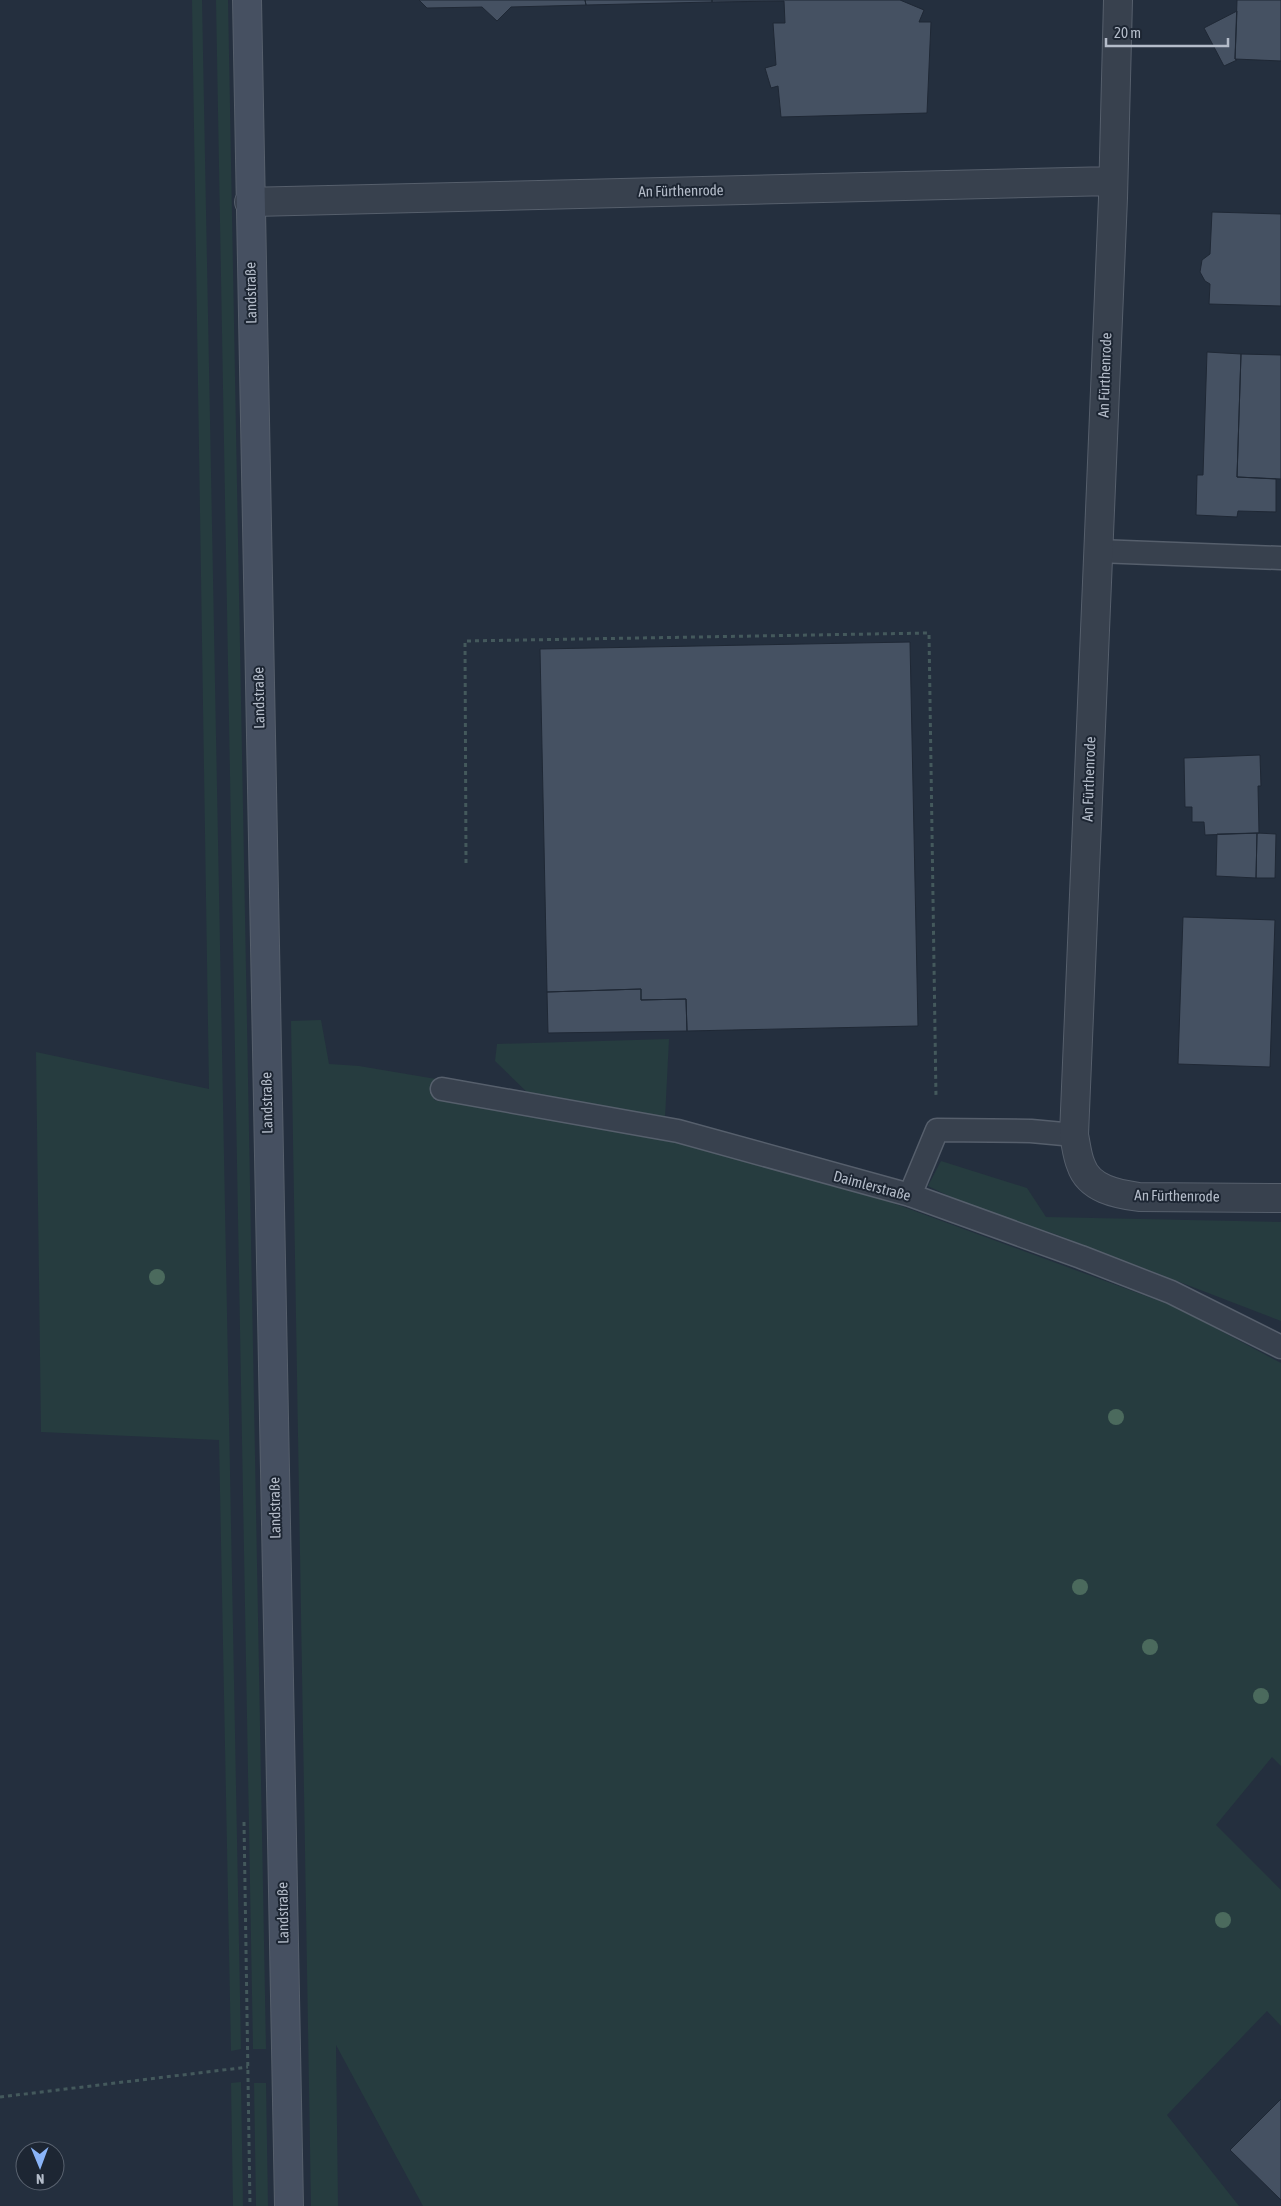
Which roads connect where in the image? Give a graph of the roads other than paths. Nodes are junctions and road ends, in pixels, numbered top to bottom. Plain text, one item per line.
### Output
1 (247, 0) edge
2 (1118, 0) edge
3 (1113, 181) junction
4 (249, 202) junction
5 (1098, 551) junction
6 (1281, 558) edge
7 (442, 1089) dead end
8 (1074, 1135) junction
9 (910, 1195) junction
10 (1281, 1198) edge
11 (1281, 1347) edge
12 (289, 2206) edge

1 - 4 street, Landstraße
2 - 3 street, An Fürthenrode
3 - 4 street, An Fürthenrode
3 - 5 street, An Fürthenrode
4 - 12 street, Landstraße
5 - 6 lane
5 - 8 street, An Fürthenrode
7 - 9 lane, Daimlerstraße
8 - 9 lane
8 - 10 street, An Fürthenrode
9 - 11 lane, Daimlerstraße

